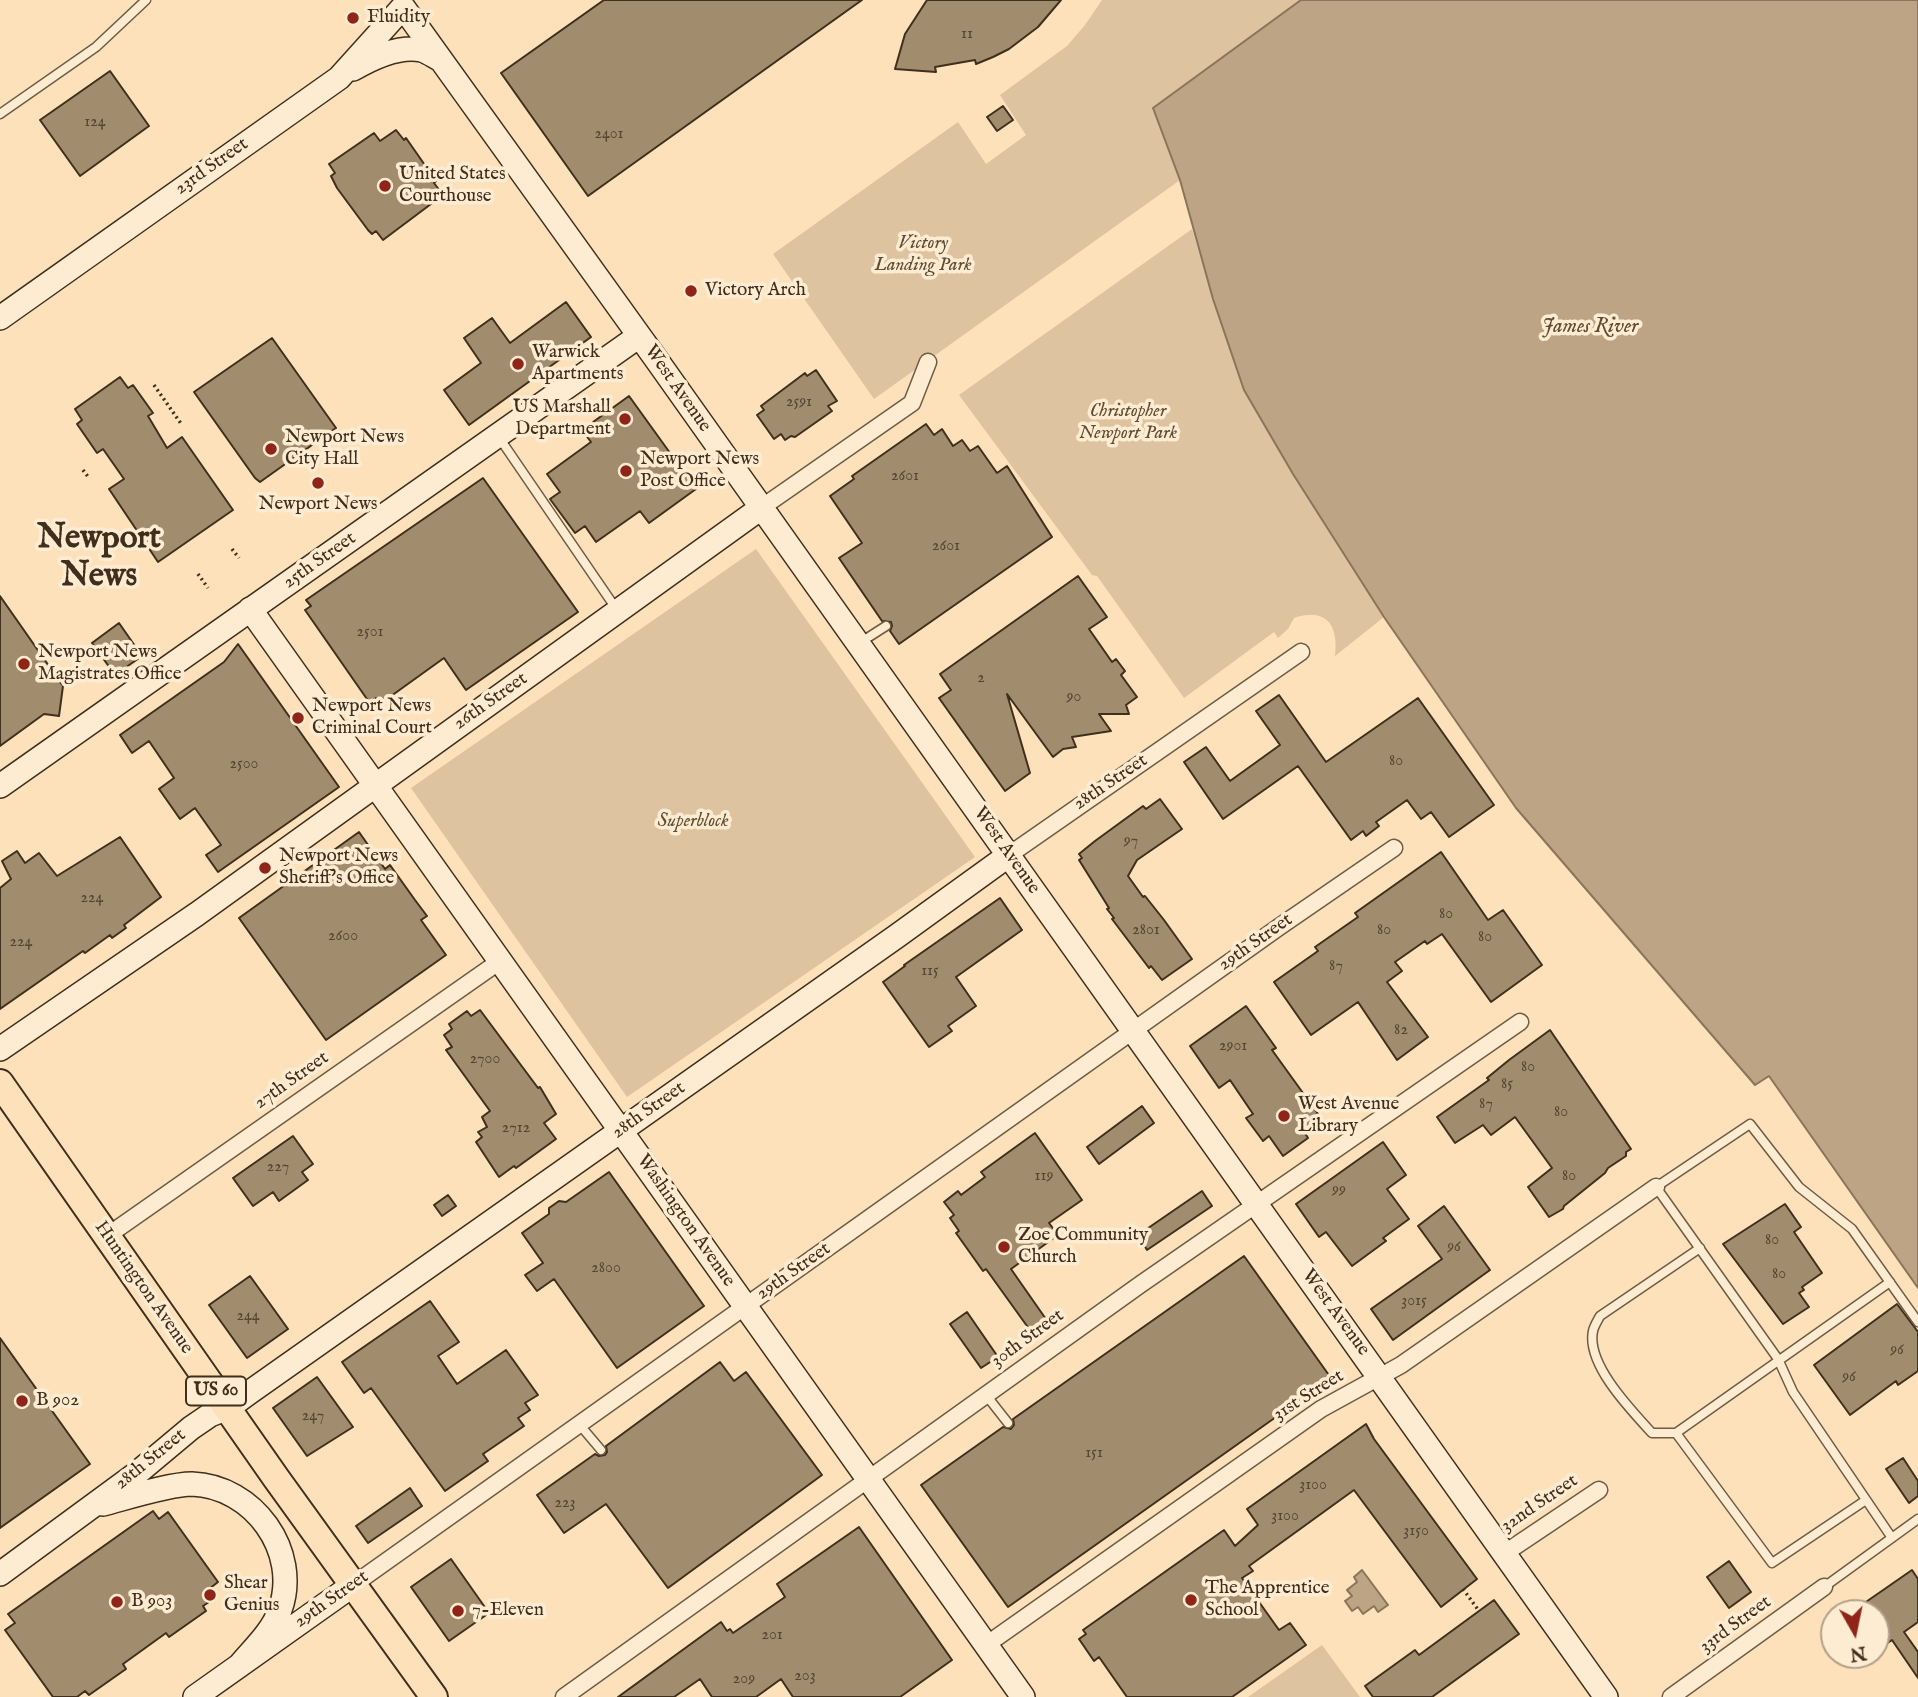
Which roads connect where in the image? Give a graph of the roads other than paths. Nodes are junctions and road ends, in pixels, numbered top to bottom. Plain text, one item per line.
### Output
1 (146, 0) edge
2 (407, 4) edge
3 (441, 60) junction
4 (338, 78) junction
5 (0, 114) edge
6 (0, 317) edge
7 (639, 336) junction
8 (928, 362) dead end
9 (498, 435) junction
10 (761, 508) junction
11 (250, 609) junction
12 (617, 610) junction
13 (886, 625) dead end
14 (858, 643) junction
15 (1301, 652) dead end
16 (374, 785) junction
17 (0, 786) edge
18 (1394, 848) dead end
19 (1009, 855) junction
20 (500, 961) junction
21 (1520, 1022) dead end
22 (1133, 1030) junction
23 (0, 1049) edge
24 (0, 1083) edge
25 (620, 1131) junction
26 (1656, 1187) junction
27 (1256, 1204) junction
28 (107, 1236) junction
29 (1700, 1248) junction
30 (1890, 1282) junction
31 (745, 1306) junction
32 (1918, 1322) edge
33 (1778, 1359) junction
34 (1381, 1377) junction
35 (986, 1395) junction
36 (228, 1408) junction
37 (1008, 1423) dead end
38 (579, 1424) junction
39 (1676, 1433) junction
40 (601, 1450) dead end
41 (868, 1479) junction
42 (1599, 1490) dead end
43 (1866, 1500) junction
44 (93, 1506) junction
45 (1918, 1519) edge
46 (1892, 1538) junction
47 (1505, 1553) junction
48 (0, 1574) edge
49 (353, 1585) junction
50 (1824, 1587) joint
51 (986, 1645) junction
52 (239, 1666) junction
53 (195, 1697) edge
54 (434, 1697) edge
55 (564, 1697) edge
56 (1023, 1697) edge
57 (1606, 1697) edge
58 (1671, 1697) edge

1 - 5 lane
2 - 3 street, West Avenue
2 - 4 street, 23rd Street
3 - 4 street
3 - 7 street, West Avenue
4 - 6 street, 23rd Street
7 - 9 street, 25th Street
7 - 10 street, West Avenue
8 - 10 street, 26th Street
9 - 11 street, 25th Street
9 - 12 lane
10 - 12 street, 26th Street
10 - 14 street, West Avenue
11 - 16 street, Washington Avenue
11 - 17 street, 25th Street
12 - 16 street, 26th Street
13 - 14 lane
14 - 19 street, West Avenue
15 - 19 street, 28th Street
16 - 20 street, Washington Avenue
16 - 23 street, 26th Street
18 - 22 street, 29th Street
19 - 22 street, West Avenue
19 - 25 street, 28th Street
20 - 25 street, Washington Avenue
20 - 28 street, 27th Street
21 - 27 street, 30th Street
22 - 27 street, West Avenue
22 - 31 street, 29th Street
24 - 28 main road, Huntington Avenue / US 60
25 - 31 street, Washington Avenue
25 - 36 street, 28th Street
26 - 29 lane
26 - 30 lane
26 - 34 street, 31st Street
27 - 34 street, West Avenue
27 - 35 street, 30th Street
28 - 36 main road, Huntington Avenue / US 60
29 - 33 lane
29 - 39 lane
30 - 32 lane
30 - 33 lane
31 - 38 street, 29th Street
31 - 41 street, Washington Avenue
33 - 39 lane
33 - 43 lane
34 - 47 street, West Avenue
34 - 51 street, 31st Street
35 - 37 lane
35 - 41 street, 30th Street
36 - 44 street, 28th Street
36 - 49 main road, Huntington Avenue / US 60
38 - 40 lane
38 - 49 street, 29th Street
39 - 43 lane
41 - 51 street, Washington Avenue
41 - 55 street, 30th Street
42 - 47 street, 32nd Street
43 - 46 lane
44 - 48 street, 28th Street
44 - 52 street
45 - 46 lane
46 - 50 lane
47 - 57 street, West Avenue
49 - 52 street, 29th Street
49 - 54 main road, Huntington Avenue / US 60
50 - 58 street, 33rd Street
51 - 56 street, Washington Avenue
52 - 53 street, 29th Street

